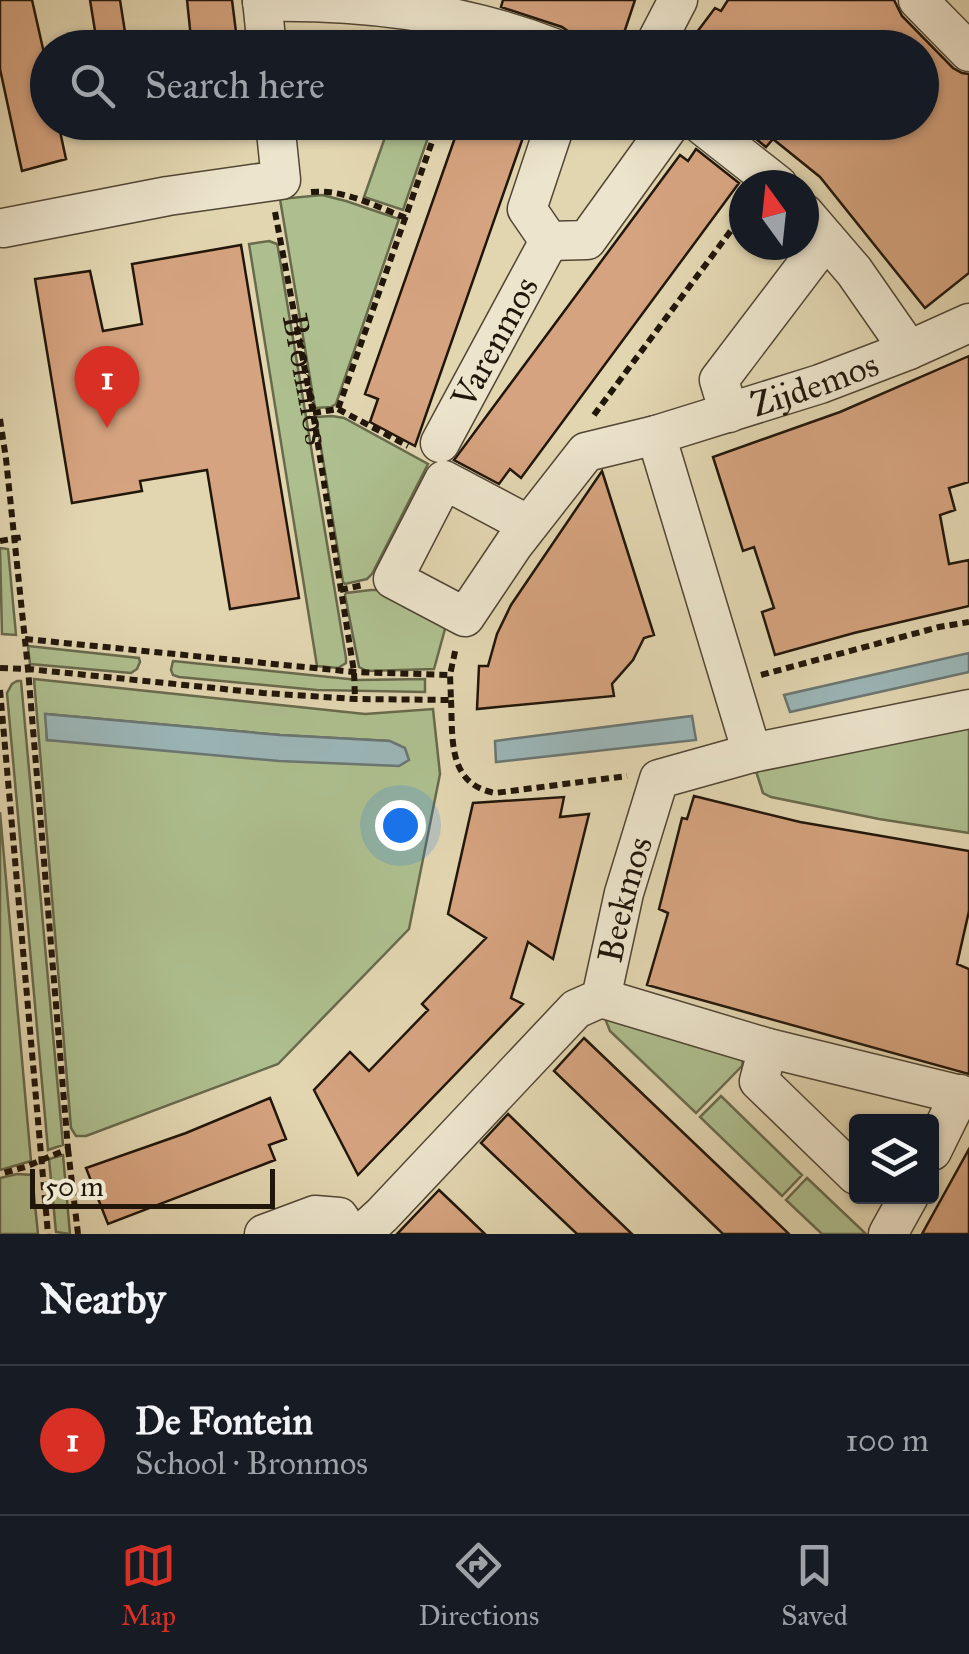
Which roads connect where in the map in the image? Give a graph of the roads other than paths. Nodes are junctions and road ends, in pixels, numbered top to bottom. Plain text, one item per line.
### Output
1 (678, 0) edge
2 (918, 0) edge
3 (262, 1) edge
4 (265, 30) edge
5 (504, 30) edge
6 (662, 30) edge
7 (969, 52) edge
8 (276, 140) edge
9 (550, 140) edge
10 (659, 140) edge
11 (721, 140) edge
12 (759, 170) edge
13 (1, 223) edge
14 (819, 231) edge
15 (549, 241) junction
16 (794, 260) edge
17 (969, 323) edge
18 (909, 350) junction
19 (728, 413) junction
20 (656, 435) junction
21 (442, 461) junction
22 (529, 525) junction
23 (969, 709) edge
24 (752, 753) junction
25 (602, 998) junction
26 (768, 1048) junction
27 (964, 1096) edge
28 (939, 1139) edge
29 (849, 1168) edge
30 (264, 1234) edge
31 (350, 1234) edge
32 (361, 1234) edge

1 - 6 street
2 - 7 street
3 - 4 street
3 - 5 street
8 - 13 street
9 - 15 street, Varenmos
10 - 15 street, Varenmos
11 - 12 street
14 - 18 street
15 - 21 street, Varenmos
16 - 19 street
17 - 18 street, Zijdemos
18 - 19 street, Zijdemos
19 - 20 street, Zijdemos
20 - 22 street, Zijdemos
20 - 24 street
21 - 22 street
21 - 22 street, Varenmos
23 - 24 street
24 - 25 street, Beekmos
25 - 26 street
25 - 32 street, Beekmos
26 - 27 street
26 - 29 street
27 - 28 street
30 - 31 street

